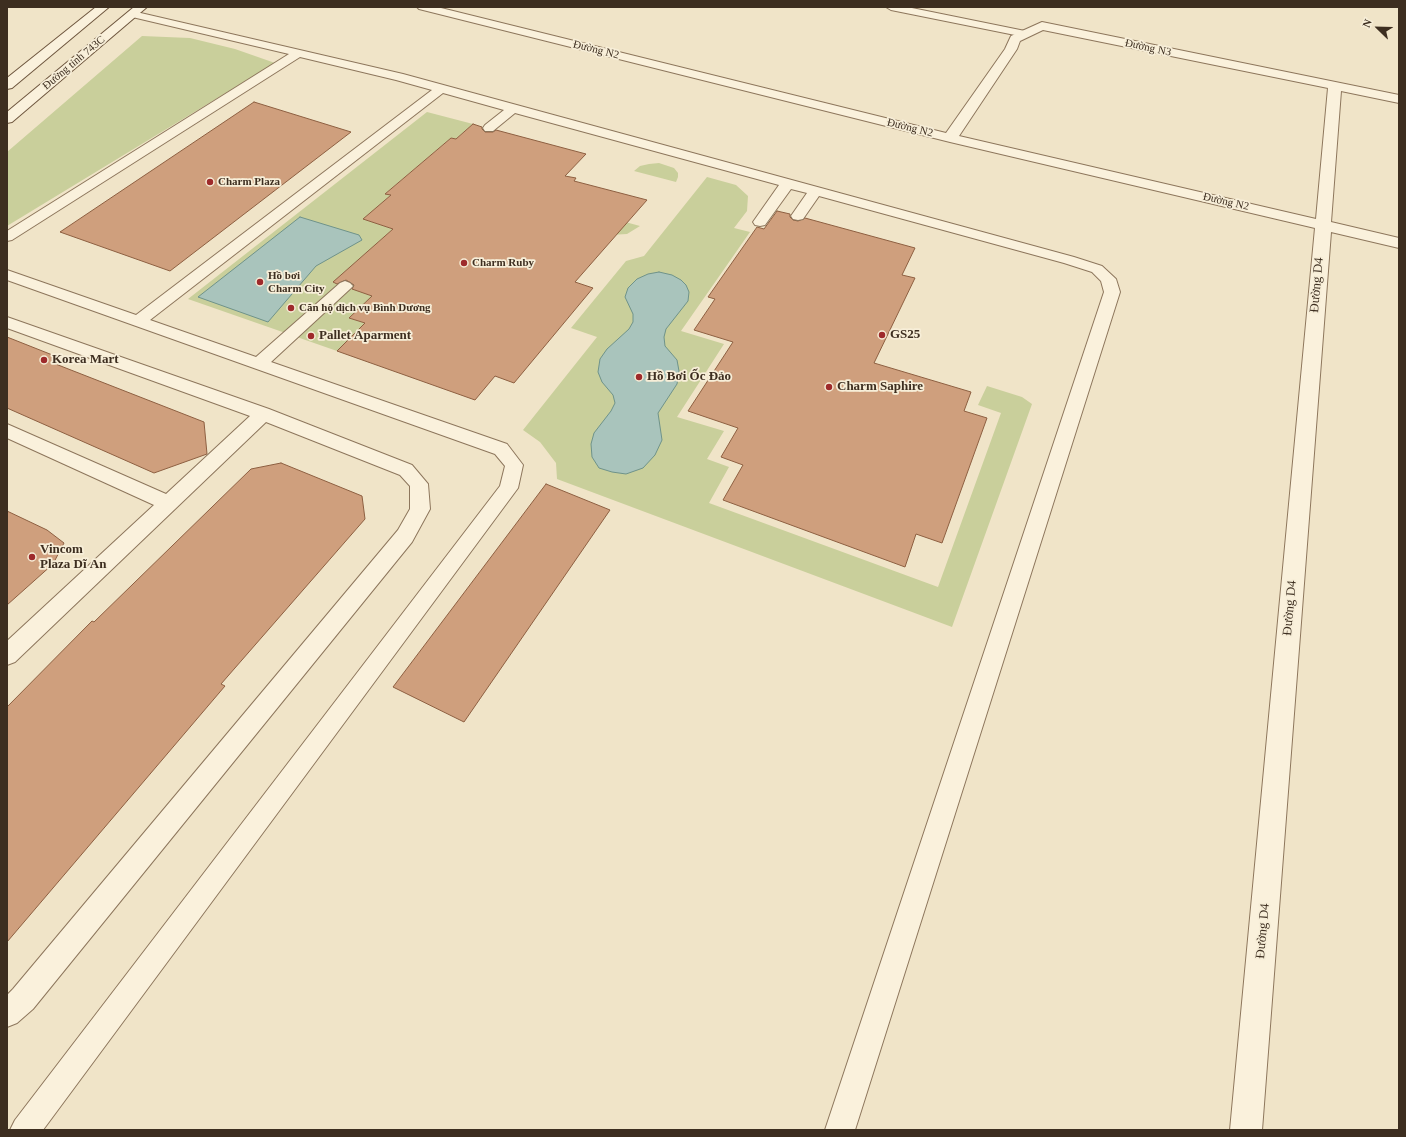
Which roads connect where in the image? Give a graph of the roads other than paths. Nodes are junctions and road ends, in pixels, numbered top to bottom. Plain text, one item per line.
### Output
1 (103, 7) edge
2 (423, 7) edge
3 (891, 7) edge
4 (137, 11) edge
5 (1025, 34) junction
6 (299, 53) junction
7 (7, 85) edge
8 (1335, 86) junction
9 (441, 89) junction
10 (1399, 99) edge
11 (514, 108) junction
12 (7, 119) edge
13 (489, 128) dead end
14 (950, 138) junction
15 (788, 183) junction
16 (816, 191) junction
17 (798, 216) dead end
18 (760, 222) dead end
19 (1323, 225) junction
20 (7, 237) edge
21 (1399, 243) edge
22 (7, 275) edge
23 (345, 286) dead end
24 (138, 321) junction
25 (7, 322) edge
26 (259, 363) junction
27 (263, 414) junction
28 (7, 431) edge
29 (168, 504) junction
30 (7, 655) edge
31 (7, 1013) edge
32 (25, 1130) edge
33 (840, 1130) edge
34 (1246, 1130) edge

1 - 7 street, Đường tỉnh 743C
2 - 14 street, Đường N2
3 - 5 lane
4 - 6 lane
4 - 12 street, Đường tỉnh 743C
5 - 8 street, Đường N3
5 - 14 street, Đường N3
6 - 9 lane
6 - 20 lane
8 - 10 street, Đường N3
8 - 19 street, Đường D4
9 - 11 lane
9 - 24 lane
11 - 13 lane
11 - 15 lane
14 - 19 street, Đường N2
15 - 16 lane
15 - 18 lane
16 - 17 lane
16 - 33 lane
19 - 21 street, Đường N2
19 - 34 street, Đường D4
22 - 24 lane
23 - 26 lane
24 - 26 lane
25 - 27 lane
26 - 32 lane
27 - 29 lane
27 - 31 lane
28 - 29 lane
29 - 30 lane

